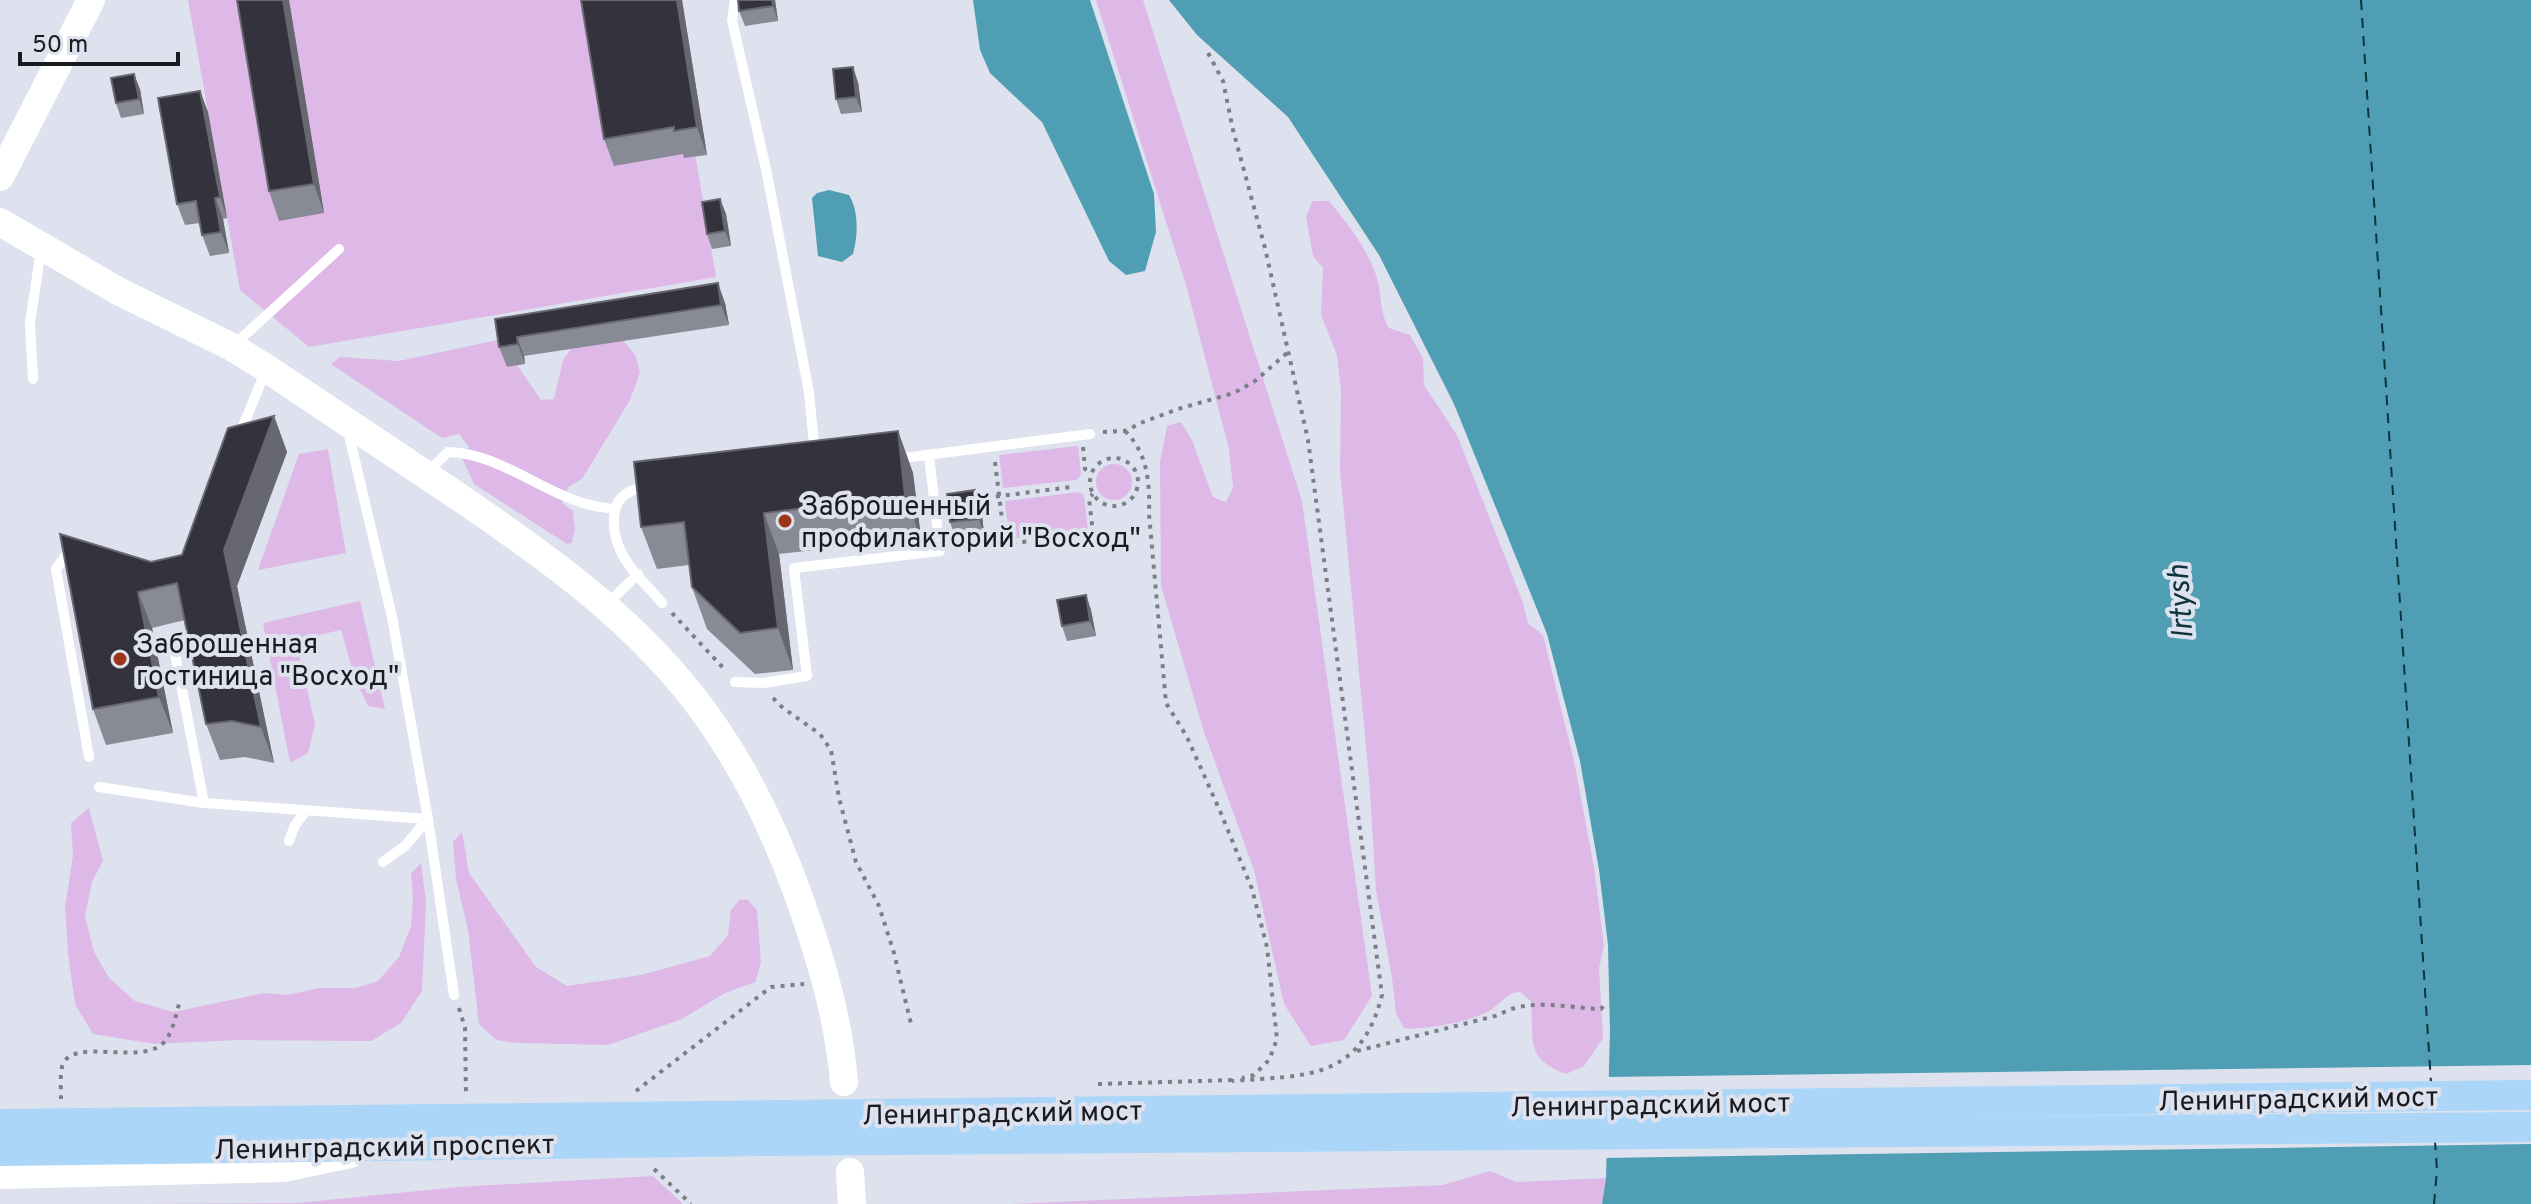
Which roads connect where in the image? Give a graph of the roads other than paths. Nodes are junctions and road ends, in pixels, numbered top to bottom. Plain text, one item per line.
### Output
1 (91, 0) edge
2 (735, 0) edge
3 (0, 177) edge
4 (0, 222) edge
5 (42, 244) junction
6 (339, 249) dead end
7 (232, 347) junction
8 (266, 368) junction
9 (33, 379) dead end
10 (345, 421) junction
11 (1086, 436) road end
12 (237, 441) edge
13 (929, 455) junction
14 (886, 460) edge
15 (816, 468) edge
16 (428, 482) junction
17 (662, 486) edge
18 (615, 509) junction
19 (94, 561) edge
20 (638, 574) junction
21 (662, 603) road end
22 (606, 605) junction
23 (173, 643) dead end
24 (735, 682) road end
25 (89, 757) dead end
26 (99, 787) dead end
27 (204, 803) junction
28 (305, 812) junction
29 (428, 819) junction
30 (289, 841) dead end
31 (383, 862) dead end
32 (454, 995) dead end
33 (844, 1082) dead end
34 (2531, 1095) edge
35 (0, 1124) edge
36 (2531, 1127) edge
37 (768, 1128) junction
38 (392, 1146) junction
39 (0, 1151) edge
40 (850, 1172) dead end
41 (0, 1175) edge
42 (852, 1204) edge

1 - 3 street
2 - 15 lane
4 - 5 street
5 - 7 street
5 - 9 lane
6 - 7 lane
7 - 8 street
8 - 10 street
8 - 12 lane
10 - 16 street
10 - 29 lane
11 - 13 lane
13 - 14 lane
13 - 24 lane
16 - 18 lane
16 - 22 street
17 - 18 lane
18 - 20 lane
19 - 25 lane
20 - 21 lane
20 - 22 lane
22 - 33 street
23 - 27 lane
26 - 27 lane
27 - 28 lane
28 - 29 lane
28 - 30 lane
29 - 31 lane
29 - 32 lane
34 - 37 main road, Ленинградский мост
35 - 37 main road, Ленинградский проспект
36 - 37 main road, Ленинградский мост
37 - 38 main road, Ленинградский проспект
38 - 39 main road, Ленинградский проспект
38 - 41 street
40 - 42 street

